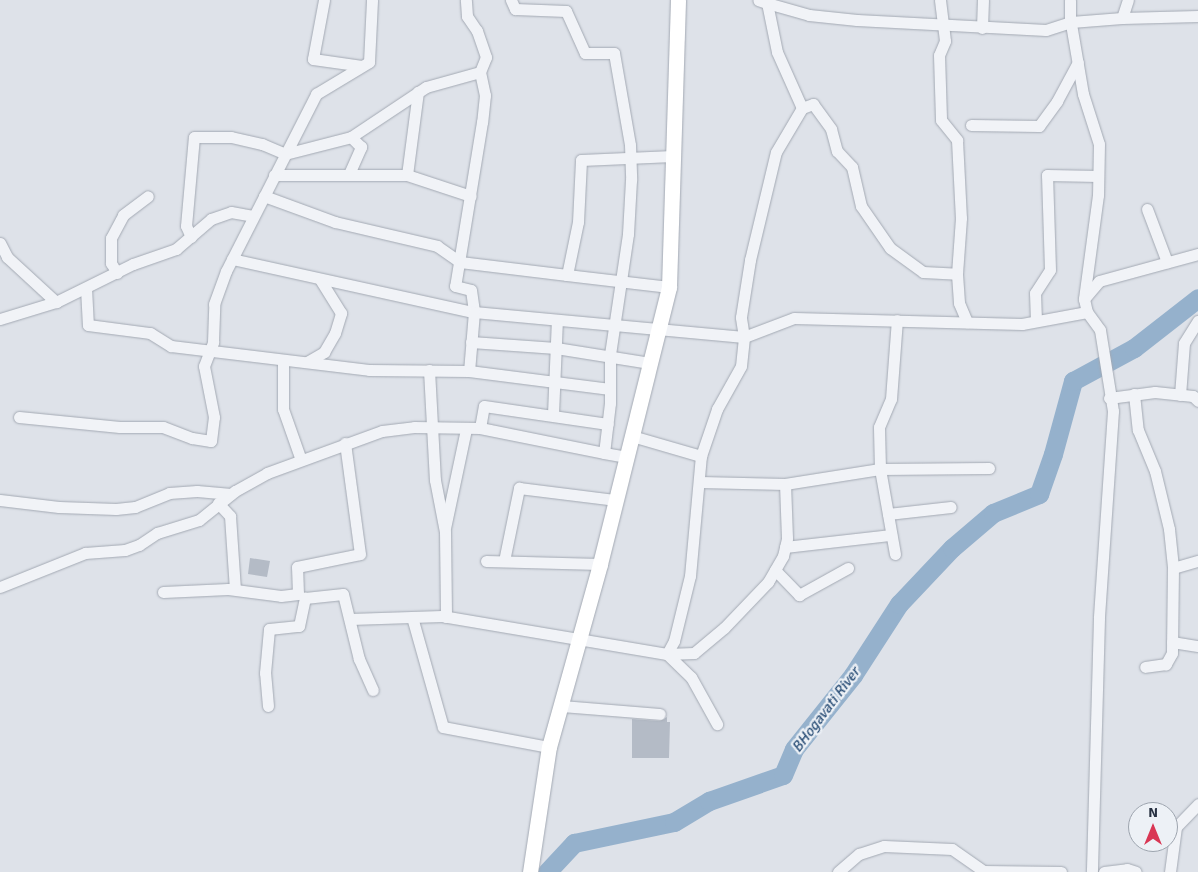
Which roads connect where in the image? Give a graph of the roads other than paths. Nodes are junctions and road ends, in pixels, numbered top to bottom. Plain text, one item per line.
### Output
1 (324, 0) edge
2 (372, 0) edge
3 (466, 0) edge
4 (510, 0) edge
5 (678, 0) edge
6 (940, 0) edge
7 (983, 0) edge
8 (1070, 0) edge
9 (1128, 0) edge
10 (762, 2) edge
11 (1198, 16) edge
12 (1122, 18) junction
13 (1071, 22) junction
14 (943, 26) junction
15 (982, 28) junction
16 (1078, 62) junction
17 (362, 66) junction
18 (480, 72) junction
19 (418, 92) junction
20 (802, 108) junction
21 (971, 125) dead end
22 (351, 137) junction
23 (285, 154) junction
24 (673, 156) junction
25 (630, 158) junction
26 (349, 174) junction
27 (274, 175) junction
28 (407, 175) junction
29 (1098, 176) junction
30 (148, 196) dead end
31 (264, 196) junction
32 (471, 196) junction
33 (1147, 209) dead end
34 (253, 216) junction
35 (191, 237) junction
36 (0, 243) edge
37 (1198, 254) edge
38 (232, 259) junction
39 (460, 262) junction
40 (1167, 262) junction
41 (117, 272) junction
42 (957, 274) junction
43 (567, 275) junction
44 (320, 280) junction
45 (621, 281) junction
46 (669, 287) junction
47 (86, 288) junction
48 (1084, 299) junction
49 (56, 302) junction
50 (474, 312) junction
51 (1087, 312) junction
52 (0, 319) edge
53 (557, 320) junction
54 (897, 320) junction
55 (1036, 321) junction
56 (1198, 321) edge
57 (967, 322) junction
58 (616, 326) junction
59 (658, 330) junction
60 (744, 337) junction
61 (471, 342) junction
62 (556, 348) junction
63 (209, 352) junction
64 (610, 354) junction
65 (283, 360) junction
66 (307, 362) junction
67 (650, 363) junction
68 (429, 370) junction
69 (469, 370) junction
70 (554, 382) junction
71 (610, 389) junction
72 (1108, 392) junction
73 (1134, 394) junction
74 (1180, 395) junction
75 (1198, 401) edge
76 (553, 414) junction
77 (19, 417) dead end
78 (608, 424) junction
79 (431, 427) junction
80 (480, 428) junction
81 (466, 429) junction
82 (632, 436) junction
83 (345, 443) junction
84 (604, 453) junction
85 (701, 456) junction
86 (627, 457) junction
87 (301, 460) junction
88 (989, 468) dead end
89 (880, 469) junction
90 (700, 482) junction
91 (785, 484) junction
92 (231, 494) junction
93 (0, 500) edge
94 (616, 500) junction
95 (218, 503) junction
96 (951, 507) dead end
97 (888, 514) junction
98 (445, 532) junction
99 (892, 535) junction
100 (785, 547) junction
101 (895, 554) dead end
102 (504, 560) junction
103 (486, 561) dead end
104 (1198, 561) edge
105 (600, 564) junction
106 (848, 568) dead end
107 (1173, 568) junction
108 (775, 570) junction
109 (0, 587) edge
110 (235, 589) junction
111 (163, 592) dead end
112 (412, 617) junction
113 (446, 617) junction
114 (350, 619) junction
115 (579, 641) junction
116 (1172, 642) junction
117 (1198, 646) edge
118 (667, 654) junction
119 (1145, 667) dead end
120 (373, 690) dead end
121 (268, 706) dead end
122 (561, 706) junction
123 (660, 714) dead end
124 (717, 724) dead end
125 (549, 747) junction
126 (1198, 804) edge
127 (530, 872) edge
128 (838, 872) edge
129 (1061, 872) edge
130 (1092, 872) edge
131 (1104, 872) edge
132 (1136, 872) edge
133 (1170, 872) edge

1 - 17 street
2 - 17 street
3 - 18 street
4 - 25 street
5 - 24 street
6 - 14 street
7 - 15 street
8 - 13 street
9 - 12 street
10 - 14 street
10 - 20 street
11 - 12 street
12 - 13 street
13 - 15 street
13 - 16 street
14 - 15 street
14 - 42 street
16 - 21 street
16 - 29 street
17 - 23 street
18 - 19 street
18 - 32 street
19 - 22 street
19 - 28 street
20 - 42 street
20 - 60 street
22 - 23 street
22 - 26 street
23 - 27 street
23 - 35 street
24 - 25 street
24 - 46 street
25 - 43 street
25 - 45 street
26 - 27 street
26 - 28 street
27 - 31 street
28 - 32 street
29 - 48 street
29 - 55 street
30 - 41 street
31 - 34 street
31 - 39 street
32 - 39 street
33 - 40 street
34 - 35 street
34 - 38 street
35 - 41 street
36 - 49 street
37 - 40 street
38 - 44 street
38 - 63 street
39 - 43 street
39 - 50 street
40 - 48 street
41 - 47 street
42 - 57 street
43 - 45 street
44 - 50 street
44 - 66 street
45 - 46 street
45 - 58 street
46 - 59 street
47 - 49 street
47 - 63 street
48 - 51 street
49 - 52 street
50 - 53 street
50 - 61 street
51 - 55 street
51 - 72 street
53 - 58 street
53 - 62 street
54 - 57 street
54 - 60 street
54 - 89 street
55 - 57 street
56 - 74 street
58 - 59 street
58 - 64 street
59 - 60 street
59 - 67 street
60 - 85 street
61 - 62 street
61 - 69 street
62 - 64 street
62 - 70 street
63 - 65 street
63 - 77 street
64 - 67 street
64 - 71 street
65 - 66 street
65 - 87 street
66 - 68 street
67 - 82 street
68 - 69 street
68 - 79 street
69 - 70 street
70 - 71 street
70 - 76 street
71 - 78 street
72 - 73 street
72 - 130 street
73 - 74 street
73 - 107 street
74 - 75 street
76 - 78 street
76 - 80 street
78 - 84 street
79 - 81 street
79 - 83 street
79 - 98 street
80 - 81 street
80 - 84 street
81 - 98 street
82 - 85 street
82 - 86 street
83 - 87 street
83 - 110 street
84 - 86 street
85 - 90 street
86 - 94 street
87 - 92 street
88 - 89 street
89 - 91 street
89 - 97 street
90 - 91 street
90 - 118 street
91 - 100 street
92 - 93 street
92 - 95 street
94 - 102 street
94 - 105 street
95 - 109 street
95 - 110 street
96 - 97 street
97 - 99 street
98 - 113 street
99 - 100 street
99 - 101 street
100 - 108 street
102 - 103 street
102 - 105 street
104 - 107 street
105 - 115 street
106 - 108 street
107 - 116 street
108 - 118 street
110 - 111 street
112 - 113 street
112 - 114 street
112 - 125 street
113 - 115 street
114 - 120 street
114 - 121 street
115 - 118 street
115 - 122 street
116 - 117 street
116 - 119 street
118 - 124 street
122 - 123 street
122 - 125 street
125 - 127 street
126 - 133 street
128 - 129 street
131 - 132 street

